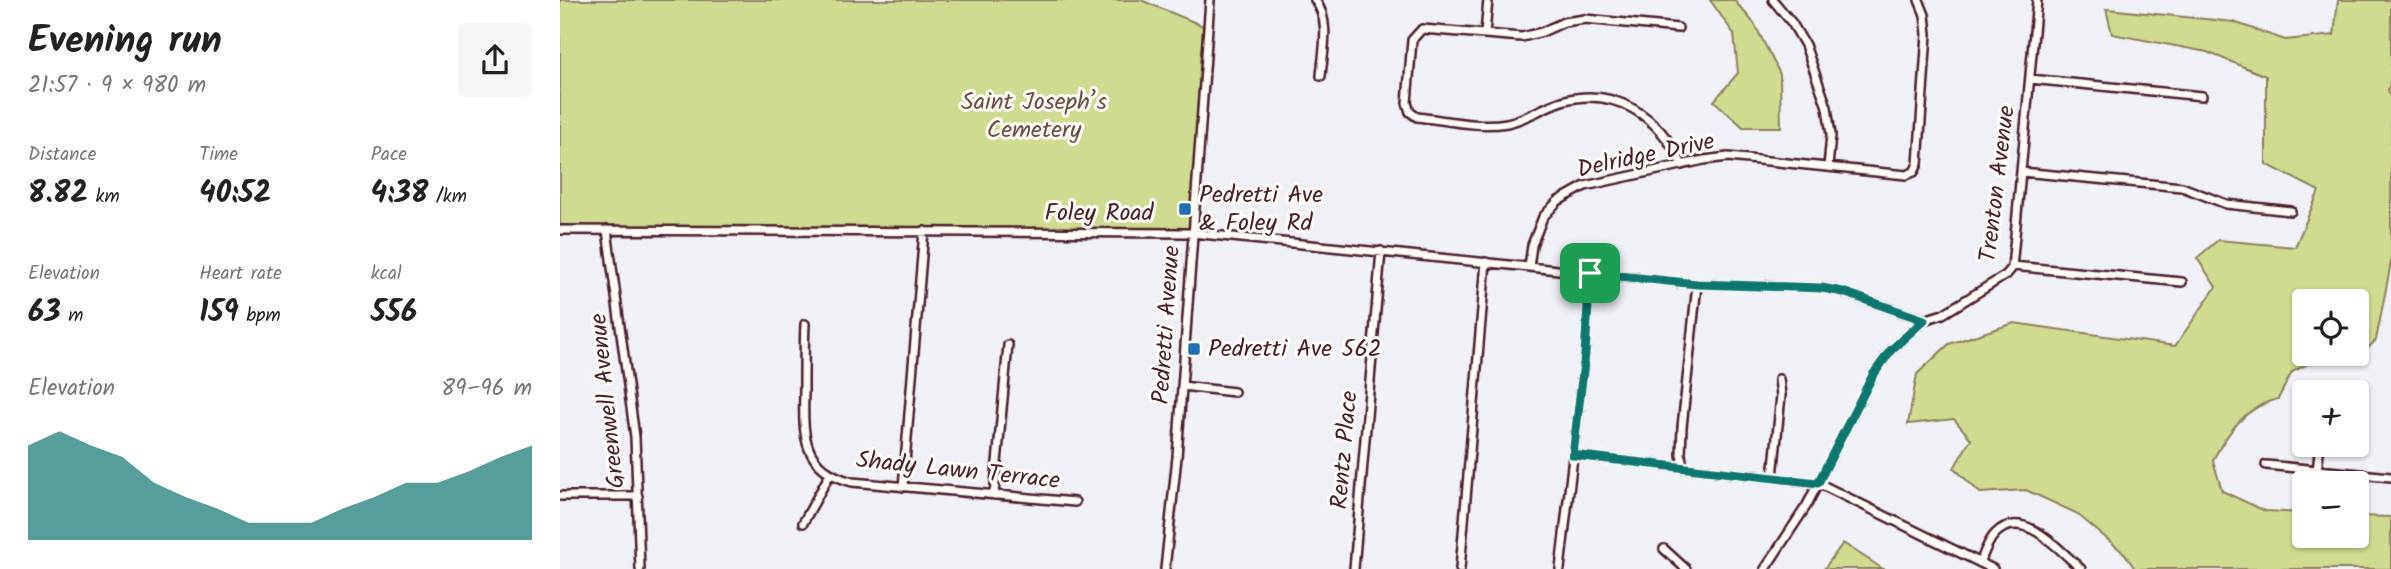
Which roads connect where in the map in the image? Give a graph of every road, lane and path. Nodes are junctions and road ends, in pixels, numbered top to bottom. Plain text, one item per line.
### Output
1 (1210, 0) edge
2 (1315, 0) edge
3 (1488, 0) edge
4 (1773, 0) edge
5 (1919, 0) edge
6 (2037, 0) edge
7 (1678, 28) dead end
8 (1485, 34) junction
9 (1321, 76) dead end
10 (2030, 79) junction
11 (2202, 96) dead end
12 (1682, 164) junction
13 (1828, 167) junction
14 (2021, 172) junction
15 (2291, 211) dead end
16 (560, 230) edge
17 (607, 230) junction
18 (925, 231) junction
19 (1192, 233) junction
20 (1381, 251) junction
21 (1486, 262) junction
22 (2012, 266) junction
23 (1529, 267) junction
24 (1590, 273) junction
25 (2182, 282) dead end
26 (1697, 284) junction
27 (1924, 320) junction
28 (805, 324) dead end
29 (1008, 345) dead end
30 (1779, 379) dead end
31 (1182, 386) junction
32 (1234, 392) dead end
33 (1573, 455) junction
34 (2319, 457) edge
35 (2266, 465) dead end
36 (1683, 468) junction
37 (2317, 471) joint
38 (830, 474) junction
39 (2369, 475) edge
40 (1773, 477) junction
41 (2391, 477) edge
42 (1818, 483) junction
43 (903, 486) junction
44 (994, 495) junction
45 (560, 496) edge
46 (638, 496) junction
47 (1075, 502) dead end
48 (803, 523) dead end
49 (1664, 549) dead end
50 (1980, 563) junction
51 (640, 569) edge
52 (1165, 569) edge
53 (1354, 569) edge
54 (1460, 569) edge
55 (1560, 569) edge
56 (1686, 569) edge
57 (1765, 569) edge
58 (1993, 569) edge
59 (2081, 569) edge

1 - 19 street, Pedretti Avenue
2 - 9 street
3 - 8 street
4 - 13 street
5 - 13 street, Delridge Drive
6 - 10 street, Trenton Avenue
7 - 8 street
8 - 12 street
10 - 11 street
10 - 14 street, Trenton Avenue
12 - 13 street, Delridge Drive
12 - 23 street, Delridge Drive
14 - 15 street
14 - 22 street, Trenton Avenue
16 - 17 street, Foley Road
17 - 18 street, Foley Road
17 - 46 street, Greenwell Avenue
18 - 19 street, Foley Road
18 - 43 street
19 - 20 street, Foley Road
19 - 31 street, Pedretti Avenue
20 - 21 street, Foley Road
20 - 53 street, Rentz Place
21 - 23 street, Foley Road
21 - 54 street
22 - 25 street
22 - 27 street, Trenton Avenue
23 - 24 street, Foley Road
24 - 26 street, Foley Road
24 - 33 street
26 - 27 street, Foley Road
26 - 36 street
27 - 42 street, Trenton Avenue
28 - 38 street, Shady Lawn Terrace
29 - 44 street
30 - 40 street
31 - 32 street
31 - 52 street, Pedretti Avenue
33 - 36 street
33 - 55 street
34 - 37 street
35 - 37 street
36 - 40 street
38 - 43 street, Shady Lawn Terrace
38 - 48 street
39 - 41 street
40 - 42 street
42 - 50 street
42 - 57 street, Trenton Avenue
43 - 44 street, Shady Lawn Terrace
44 - 47 street, Shady Lawn Terrace
45 - 46 street
46 - 51 street, Greenwell Avenue
49 - 56 street
50 - 58 street
50 - 59 street

